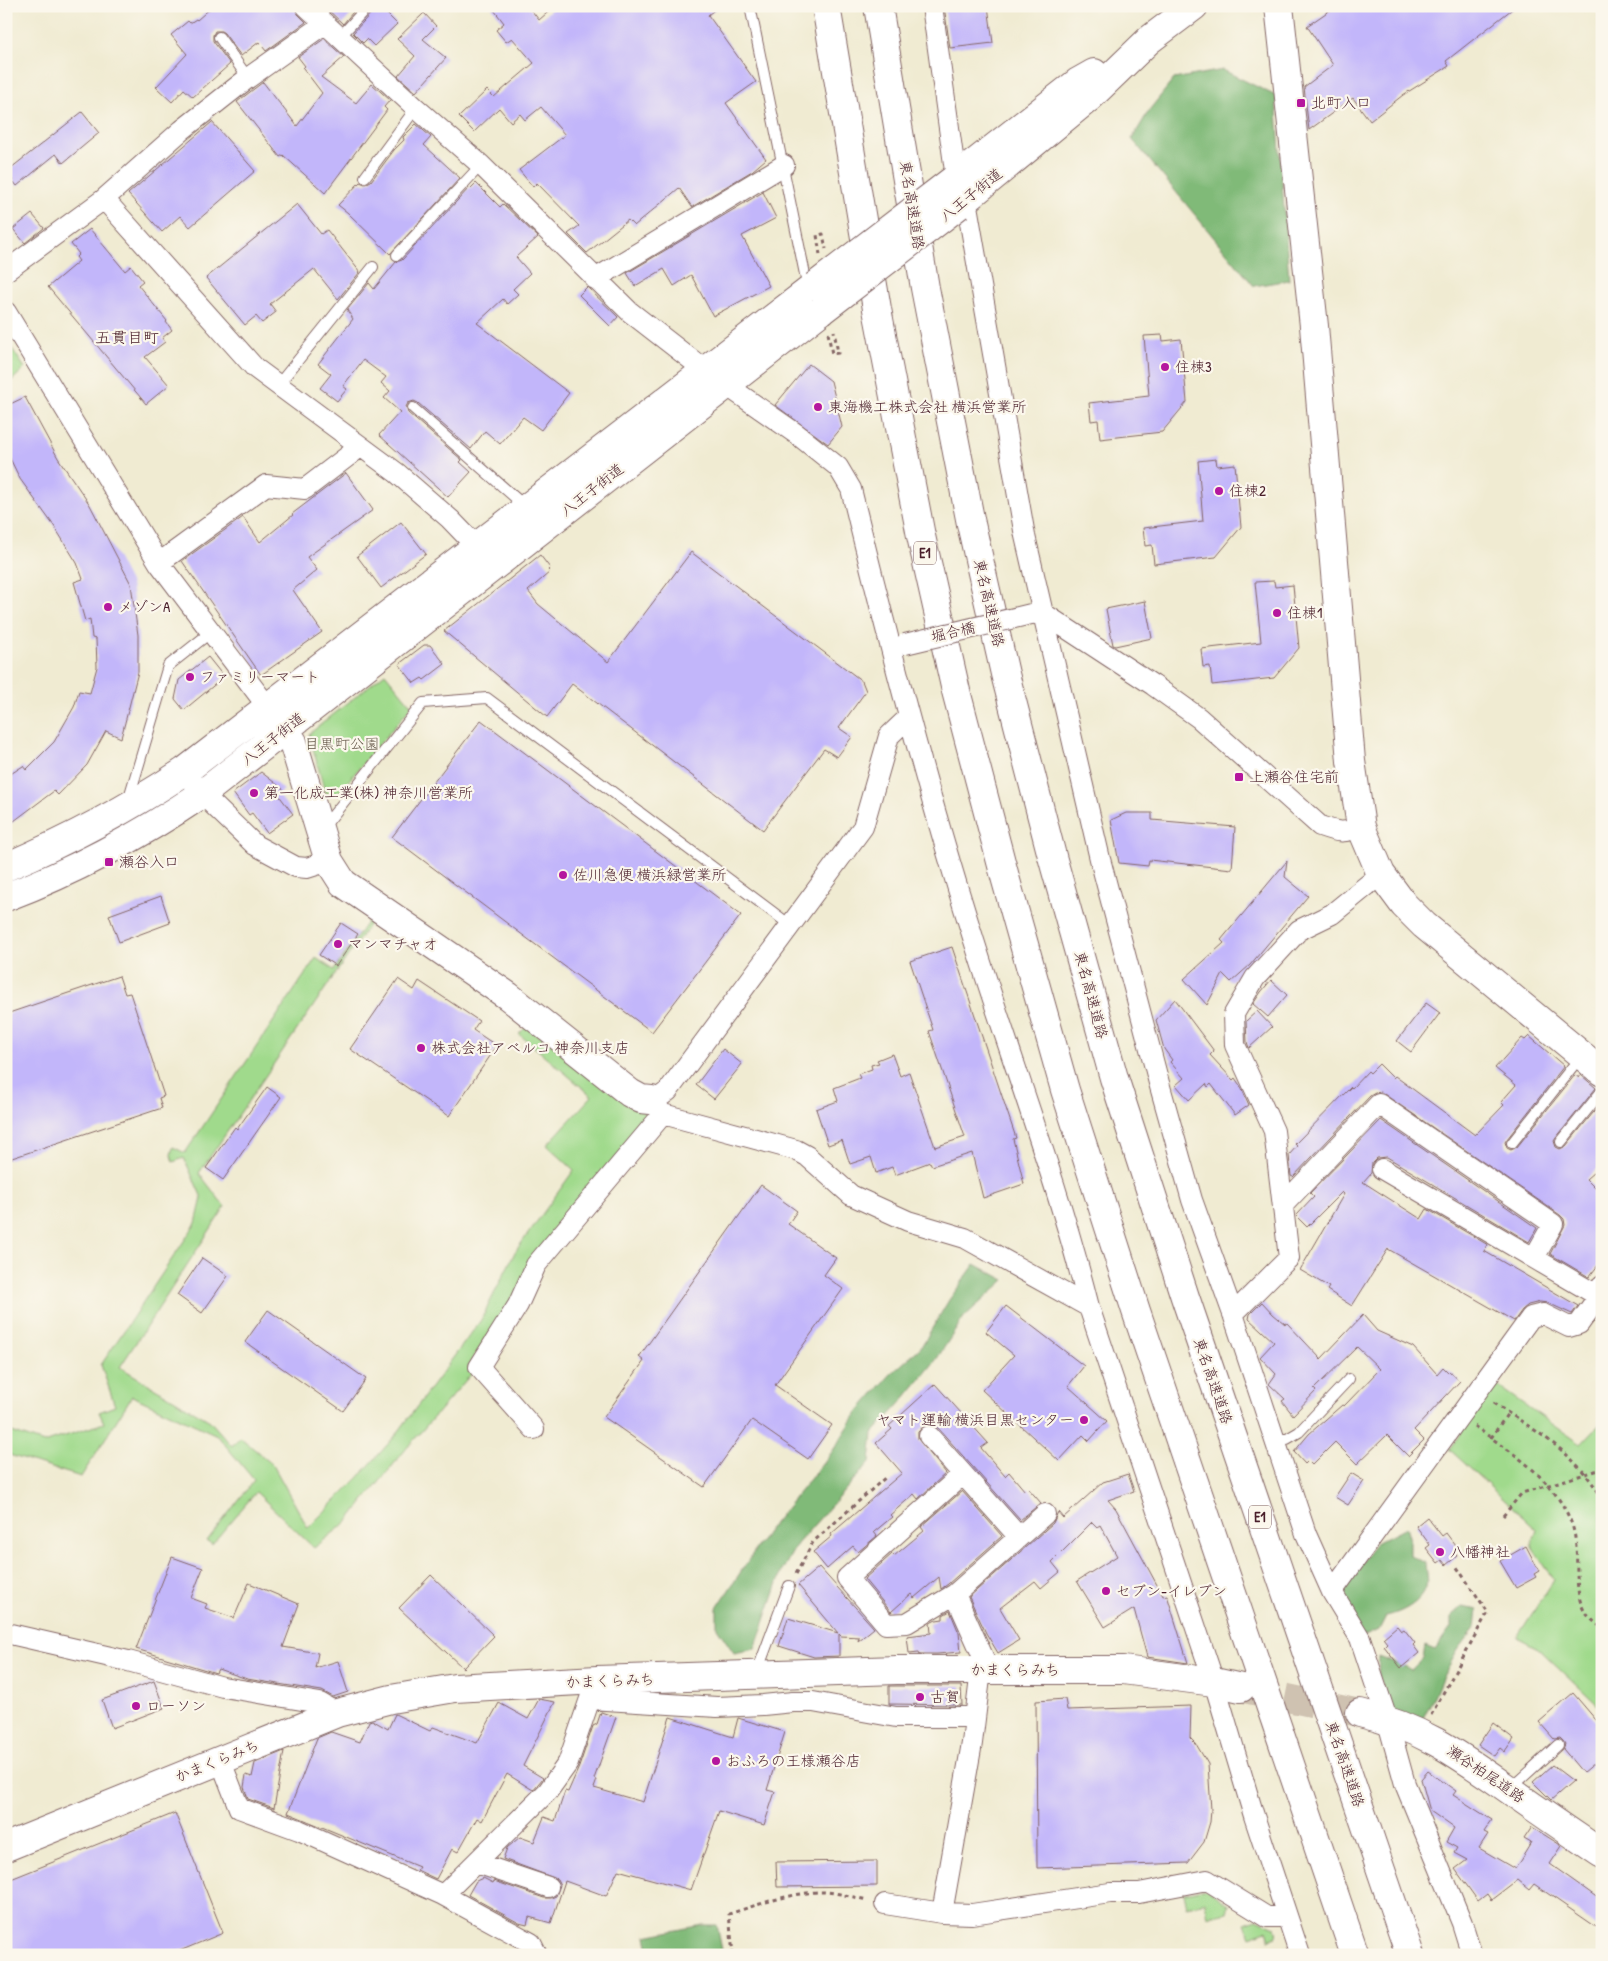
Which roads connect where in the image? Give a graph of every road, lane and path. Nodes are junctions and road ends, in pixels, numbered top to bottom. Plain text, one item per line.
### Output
1 (306, 6) edge
2 (368, 6) edge
3 (750, 6) edge
4 (826, 6) edge
5 (878, 6) edge
6 (932, 6) edge
7 (1194, 6) edge
8 (1279, 6) edge
9 (324, 24) junction
10 (219, 37) dead end
11 (339, 38) junction
12 (248, 78) junction
13 (416, 108) junction
14 (481, 165) junction
15 (784, 165) junction
16 (365, 177) dead end
17 (958, 191) junction
18 (104, 199) junction
19 (826, 252) dead end
20 (397, 255) dead end
21 (821, 257) dead end
22 (373, 266) dead end
23 (6, 271) edge
24 (595, 279) junction
25 (821, 310) junction
26 (6, 312) edge
27 (716, 378) junction
28 (278, 386) junction
29 (413, 408) dead end
30 (360, 446) junction
31 (528, 508) junction
32 (477, 547) junction
33 (159, 563) junction
34 (1037, 614) junction
35 (211, 632) junction
36 (897, 645) junction
37 (268, 708) junction
38 (909, 717) junction
39 (284, 730) junction
40 (185, 772) junction
41 (202, 794) junction
42 (125, 809) junction
43 (1361, 828) junction
44 (320, 832) junction
45 (329, 861) junction
46 (6, 867) edge
47 (1381, 874) junction
48 (6, 897) edge
49 (790, 925) junction
50 (1592, 1064) edge
51 (1602, 1091) edge
52 (657, 1107) junction
53 (1561, 1142) dead end
54 (1512, 1144) dead end
55 (1382, 1169) dead end
56 (1283, 1205) junction
57 (1534, 1258) junction
58 (1598, 1290) edge
59 (1089, 1307) junction
60 (1233, 1314) junction
61 (1349, 1379) dead end
62 (1478, 1393) junction
63 (1508, 1413) junction
64 (1460, 1416) junction
65 (534, 1428) dead end
66 (929, 1436) dead end
67 (1491, 1438) junction
68 (1275, 1439) junction
69 (1602, 1469) edge
70 (963, 1474) junction
71 (1585, 1474) junction
72 (886, 1476) dead end
73 (1547, 1484) junction
74 (1602, 1498) edge
75 (1045, 1514) dead end
76 (1502, 1516) dead end
77 (1019, 1537) junction
78 (1456, 1566) dead end
79 (789, 1586) joint
80 (1332, 1592) junction
81 (955, 1594) junction
82 (1602, 1628) edge
83 (6, 1633) edge
84 (985, 1670) junction
85 (756, 1675) junction
86 (1214, 1682) junction
87 (1241, 1688) tunnel mouth
88 (593, 1690) junction
89 (337, 1713) junction
90 (1360, 1713) tunnel mouth
91 (975, 1717) junction
92 (1387, 1719) junction
93 (1421, 1733) junction
94 (1558, 1745) dead end
95 (220, 1759) junction
96 (1510, 1790) junction
97 (6, 1847) edge
98 (1602, 1854) edge
99 (478, 1863) junction
100 (548, 1887) dead end
101 (444, 1896) junction
102 (885, 1904) joint
103 (942, 1913) junction
104 (1288, 1918) junction
105 (537, 1955) edge
106 (733, 1955) edge
107 (1300, 1955) edge
108 (1355, 1955) edge
109 (1410, 1955) edge
110 (1472, 1955) edge

1 - 9 street
2 - 11 lane
3 - 15 lane
4 - 108 main road, E1
5 - 109 main road, 東名高速道路 / E1
6 - 17 street
7 - 17 main road, 八王子街道
8 - 43 main road
9 - 11 street
9 - 12 street
10 - 12 lane
11 - 13 street
12 - 18 street
13 - 14 street
13 - 16 lane
14 - 20 lane
14 - 24 street
15 - 24 street
15 - 25 lane
17 - 25 main road, 八王子街道, bridge
17 - 34 street
18 - 23 street
18 - 28 street
19 - 21 path
22 - 28 lane
24 - 27 street
25 - 25 path
25 - 27 main road, 八王子街道
26 - 33 street
27 - 31 main road, 八王子街道
27 - 36 street
27 - 39 main road, 八王子街道
28 - 30 street
29 - 31 lane
30 - 32 street
30 - 33 street
31 - 32 main road, 八王子街道
32 - 37 main road, 八王子街道
33 - 35 street
34 - 36 street, 堀合橋, bridge
34 - 43 street
34 - 60 street
35 - 37 street
35 - 42 lane
36 - 38 street
37 - 39 street
37 - 40 main road, 八王子街道
38 - 49 street
38 - 59 street
39 - 41 main road, 八王子街道
39 - 44 main road
40 - 41 street
40 - 42 main road, 八王子街道
41 - 45 street
41 - 48 main road, 八王子街道
42 - 46 main road, 八王子街道
43 - 47 main road
44 - 45 main road
44 - 49 lane
45 - 52 main road
47 - 50 main road
47 - 56 street
49 - 52 street
50 - 54 lane
51 - 53 lane
52 - 59 street
52 - 65 street
55 - 57 street
56 - 57 street
56 - 60 street
57 - 58 street
58 - 62 street
59 - 86 street
60 - 68 street
61 - 68 lane
62 - 63 path
62 - 64 street
63 - 67 path
63 - 71 path
64 - 67 path
64 - 80 street
66 - 70 street
67 - 73 path
68 - 80 street
69 - 71 path
70 - 77 street
70 - 81 street
71 - 73 path
71 - 74 path
72 - 79 path
73 - 76 path
73 - 82 path
75 - 77 street
77 - 81 street
78 - 93 path
79 - 85 lane
80 - 92 street
81 - 84 street
83 - 89 street
84 - 85 main road, かまくらみち
84 - 86 main road, かまくらみち
84 - 91 street
85 - 88 main road, かまくらみち
86 - 87 main road, かまくらみち
86 - 104 street
88 - 89 main road, かまくらみち
88 - 91 street
88 - 99 street
89 - 95 main road, かまくらみち
90 - 92 main road, 瀬谷柏尾道路
91 - 103 street
92 - 93 main road, 瀬谷柏尾道路
92 - 110 street
93 - 96 main road, 瀬谷柏尾道路
94 - 96 lane
95 - 97 main road, かまくらみち
95 - 101 street
96 - 98 main road, 瀬谷柏尾道路
99 - 100 street
99 - 101 street
101 - 105 street
102 - 103 street
102 - 106 path
103 - 104 street
104 - 107 street

